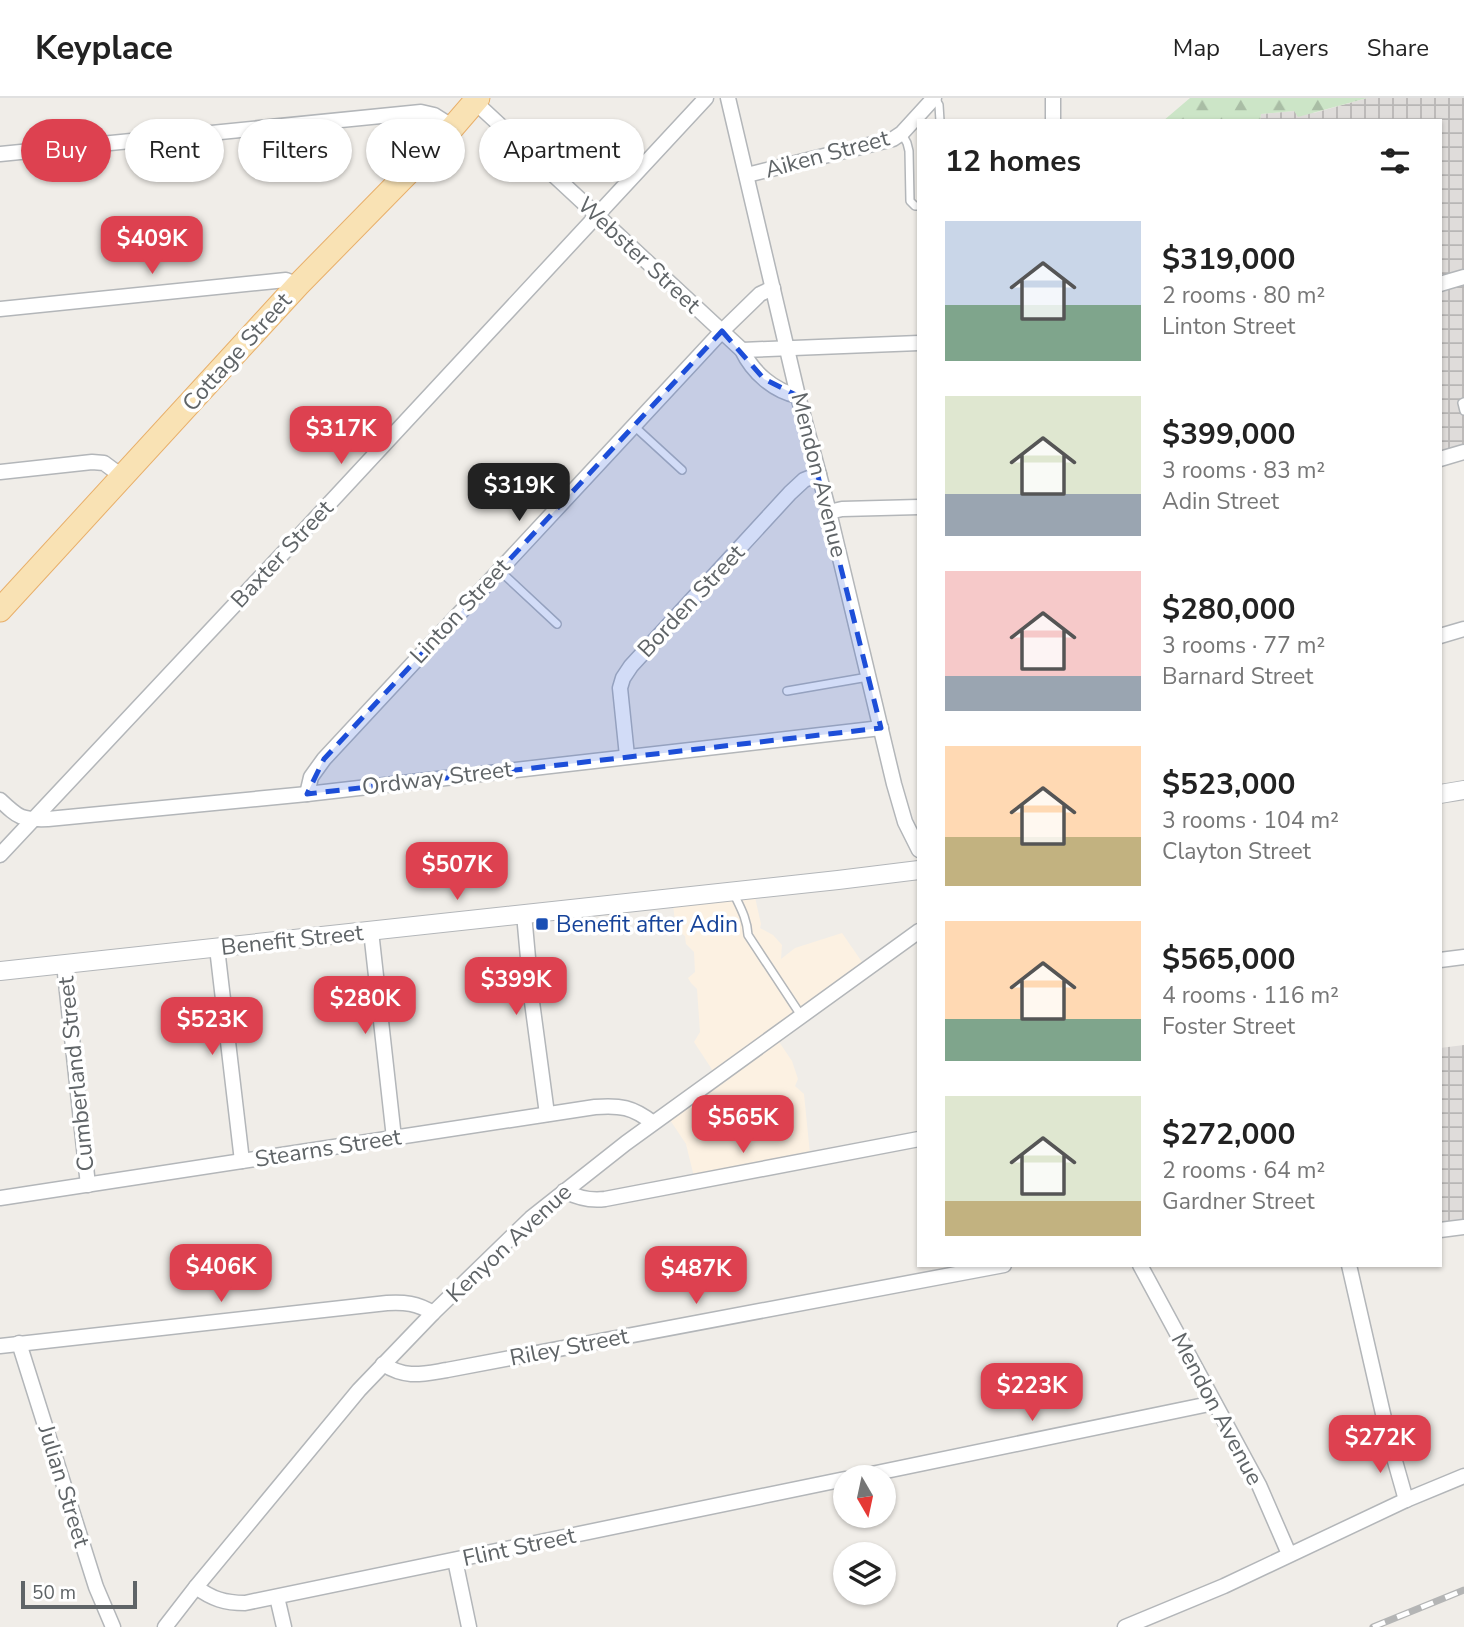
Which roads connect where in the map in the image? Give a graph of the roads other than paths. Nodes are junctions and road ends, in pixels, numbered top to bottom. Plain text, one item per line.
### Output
1 (706, 98) edge
2 (728, 98) edge
3 (934, 98) edge
4 (1053, 98) edge
5 (476, 100) edge
6 (440, 119) edge
7 (460, 119) edge
8 (940, 119) edge
9 (1054, 119) edge
10 (902, 133) junction
11 (0, 154) edge
12 (747, 175) junction
13 (399, 182) edge
14 (917, 206) edge
15 (597, 216) junction
16 (1464, 277) edge
17 (1442, 283) edge
18 (298, 285) junction
19 (773, 288) junction
20 (0, 309) edge
21 (722, 331) junction
22 (917, 343) edge
23 (787, 349) junction
24 (742, 351) junction
25 (799, 396) junction
26 (1464, 402) edge
27 (1464, 411) edge
28 (634, 426) junction
29 (1464, 452) edge
30 (1442, 458) edge
31 (682, 470) dead end
32 (0, 472) edge
33 (819, 474) junction
34 (123, 477) junction
35 (917, 507) edge
36 (829, 512) junction
37 (499, 569) junction
38 (0, 610) edge
39 (557, 624) dead end
40 (1464, 629) edge
41 (1442, 635) edge
42 (868, 677) junction
43 (787, 691) dead end
44 (881, 728) junction
45 (627, 756) junction
46 (1464, 790) edge
47 (1442, 793) edge
48 (307, 794) junction
49 (0, 800) edge
50 (32, 821) junction
51 (917, 845) edge
52 (0, 855) edge
53 (917, 870) edge
54 (732, 892) junction
55 (524, 914) junction
56 (371, 931) junction
57 (917, 932) edge
58 (217, 948) junction
59 (1464, 957) edge
60 (1442, 960) edge
61 (64, 964) junction
62 (0, 971) edge
63 (802, 1017) junction
64 (547, 1114) junction
65 (653, 1123) junction
66 (394, 1138) junction
67 (917, 1139) edge
68 (242, 1161) junction
69 (88, 1185) junction
70 (564, 1191) junction
71 (0, 1198) edge
72 (1464, 1227) edge
73 (1442, 1230) edge
74 (993, 1267) edge
75 (1141, 1267) edge
76 (1349, 1267) edge
77 (432, 1313) junction
78 (19, 1343) junction
79 (0, 1346) edge
80 (383, 1364) junction
81 (1214, 1403) junction
82 (896, 1469) edge
83 (1464, 1476) edge
84 (833, 1481) edge
85 (1406, 1500) junction
86 (1289, 1554) junction
87 (455, 1560) junction
88 (196, 1587) junction
89 (276, 1597) junction
90 (113, 1627) edge
91 (165, 1627) edge
92 (284, 1627) edge
93 (469, 1627) edge
94 (1125, 1627) edge

1 - 15 street, Baxter Street
2 - 12 street, Mendon Avenue
3 - 8 lane
3 - 10 street, Aiken Street
4 - 9 street
5 - 7 main road, Cottage Street
5 - 15 street, Webster Street
6 - 11 street
10 - 12 street, Aiken Street
10 - 14 lane
12 - 19 street, Mendon Avenue
13 - 18 main road, Cottage Street
15 - 21 street, Webster Street
15 - 50 street, Baxter Street
16 - 17 street
18 - 20 street
18 - 34 main road, Cottage Street
19 - 21 street, Linton Street
19 - 23 street, Mendon Avenue
21 - 24 street, Webster Street
21 - 28 street, Linton Street
22 - 23 street
23 - 24 street
23 - 25 street, Mendon Avenue
24 - 25 street, Webster Street
25 - 33 street, Mendon Avenue
26 - 27 lane
28 - 31 lane
28 - 37 street, Linton Street
29 - 30 street
32 - 34 street
33 - 36 street, Mendon Avenue
33 - 45 street, Borden Street
34 - 38 main road, Cottage Street
35 - 36 street
36 - 42 street, Mendon Avenue
37 - 39 lane
37 - 48 street, Linton Street
40 - 41 street
42 - 43 lane
42 - 44 street, Mendon Avenue
44 - 45 street, Ordway Street
44 - 51 street, Mendon Avenue
45 - 48 street, Ordway Street
46 - 47 street
48 - 50 street, Ordway Street
49 - 50 street
50 - 52 street, Baxter Street
53 - 54 street, Benefit Street
54 - 55 street, Benefit Street
54 - 63 lane
55 - 56 street, Benefit Street
55 - 64 street
56 - 58 street, Benefit Street
56 - 66 street
57 - 63 street, Kenyon Avenue
58 - 61 street, Benefit Street
58 - 68 street
59 - 60 street
61 - 62 street, Benefit Street
61 - 69 street, Cumberland Street
63 - 65 street, Kenyon Avenue
64 - 65 street, Stearns Street
64 - 66 street, Stearns Street
65 - 70 street, Kenyon Avenue
66 - 68 street, Stearns Street
67 - 70 street
68 - 69 street, Stearns Street
69 - 71 street, Stearns Street
70 - 77 street, Kenyon Avenue
72 - 73 street
74 - 80 street, Riley Street
75 - 81 street, Mendon Avenue
76 - 85 street
77 - 78 street
77 - 80 street, Kenyon Avenue
78 - 79 street
78 - 90 street, Julian Street
80 - 88 street, Kenyon Avenue
81 - 82 street
81 - 86 street, Mendon Avenue
83 - 85 street
84 - 87 street, Flint Street
85 - 86 street
86 - 94 street
87 - 89 street, Flint Street
87 - 93 street
88 - 89 street, Flint Street
88 - 91 street, Kenyon Avenue
89 - 92 street

